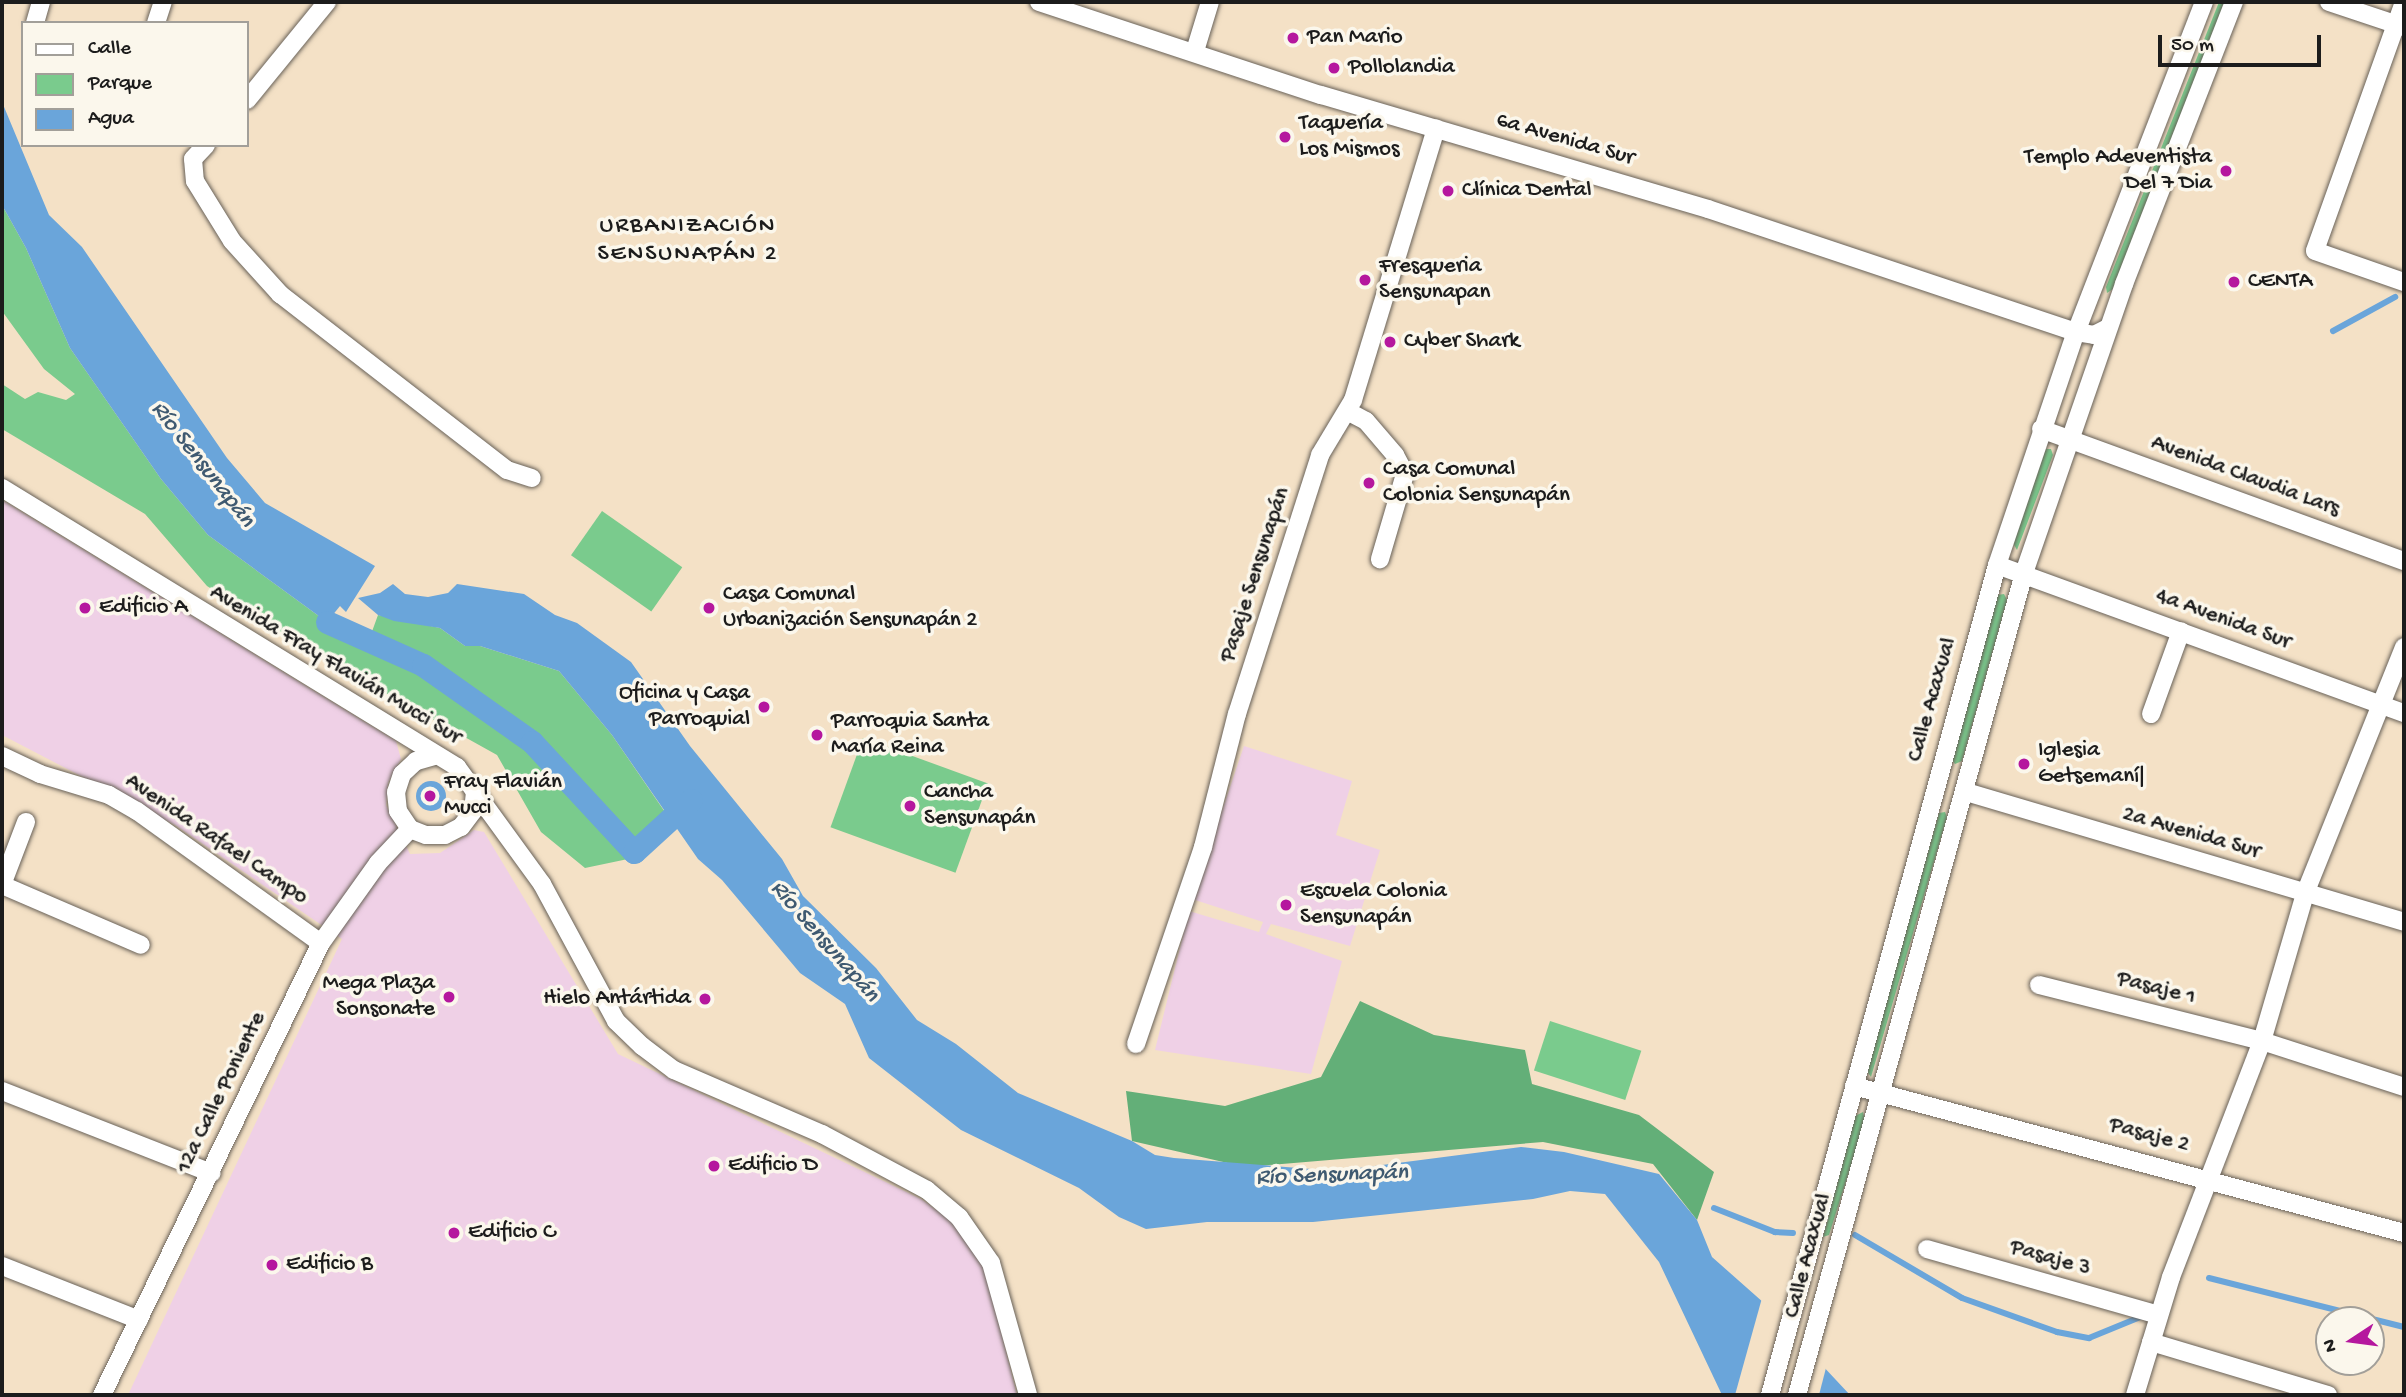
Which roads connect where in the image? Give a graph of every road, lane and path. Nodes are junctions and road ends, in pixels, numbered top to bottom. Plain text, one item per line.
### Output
1 (41, 2) edge
2 (163, 2) edge
3 (327, 2) edge
4 (1039, 2) edge
5 (1210, 2) edge
6 (2204, 2) edge
7 (2234, 2) edge
8 (2329, 2) edge
9 (2404, 2) edge
10 (1060, 5) edge
11 (36, 21) edge
12 (157, 21) edge
13 (2400, 25) edge
14 (1195, 51) junction
15 (248, 99) edge
16 (1436, 128) junction
17 (204, 147) edge
18 (2404, 282) edge
19 (2108, 328) junction
20 (2076, 332) junction
21 (2098, 356) junction
22 (1349, 412) junction
23 (2041, 429) junction
24 (2068, 439) junction
25 (532, 478) dead end
26 (2, 488) edge
27 (1380, 559) dead end
28 (2404, 561) edge
29 (1997, 565) junction
30 (2024, 573) junction
31 (2181, 631) junction
32 (2404, 648) edge
33 (2382, 705) junction
34 (2404, 713) edge
35 (2151, 714) dead end
36 (2, 756) edge
37 (435, 756) junction
38 (1940, 765) junction
39 (475, 790) junction
40 (1966, 792) junction
41 (1931, 798) junction
42 (26, 822) dead end
43 (410, 829) junction
44 (2, 885) edge
45 (2306, 891) junction
46 (2404, 922) edge
47 (321, 943) junction
48 (141, 945) dead end
49 (2039, 985) dead end
50 (2262, 1041) junction
51 (1136, 1044) dead end
52 (1854, 1086) junction
53 (2404, 1087) edge
54 (1880, 1089) junction
55 (2, 1091) edge
56 (211, 1173) junction
57 (2210, 1177) junction
58 (2404, 1233) edge
59 (1927, 1249) dead end
60 (2, 1266) edge
61 (2159, 1315) junction
62 (139, 1320) junction
63 (2151, 1342) junction
64 (102, 1395) edge
65 (1028, 1395) edge
66 (1770, 1395) edge
67 (1797, 1395) edge
68 (2135, 1395) edge
69 (2328, 1395) edge

1 - 11 street
2 - 12 street
3 - 15 street
4 - 10 street, 6a Avenida Sur
5 - 14 street
6 - 20 street, Calle Acaxual
7 - 19 street, Calle Acaxual
8 - 13 street
9 - 13 street
10 - 14 street, 6a Avenida Sur
13 - 18 street
14 - 16 street, 6a Avenida Sur
16 - 20 street, 6a Avenida Sur
16 - 22 street, Pasaje Sensunapán
17 - 25 street
19 - 20 street
19 - 21 street, Calle Acaxual
20 - 21 street
20 - 23 street, Calle Acaxual
21 - 24 street, Calle Acaxual
22 - 27 street
22 - 51 street, Pasaje Sensunapán
23 - 24 street, Avenida Claudia Lars
23 - 29 street, Calle Acaxual
24 - 28 street, Avenida Claudia Lars
24 - 30 street, Calle Acaxual
26 - 37 street, Avenida Fray Flavián Mucci Sur
29 - 30 street, 4a Avenida Sur
29 - 38 street, Calle Acaxual
30 - 31 street, 4a Avenida Sur
30 - 40 street, Calle Acaxual
31 - 33 street, 4a Avenida Sur
31 - 35 street
32 - 33 street
33 - 34 street, 4a Avenida Sur
33 - 45 street
36 - 47 street, Avenida Rafael Campo
37 - 39 street, Avenida Fray Flavián Mucci Sur
37 - 43 street
38 - 40 street
38 - 41 street, Calle Acaxual
39 - 43 street
39 - 65 street, Avenida Fray Flavián Mucci Sur
40 - 41 street
40 - 45 street, 2a Avenida Sur
40 - 54 street, Calle Acaxual
41 - 52 street, Calle Acaxual
42 - 44 street
43 - 47 street, 12a Calle Poniente
44 - 48 street
45 - 46 street, 2a Avenida Sur
45 - 50 street
47 - 56 street, 12a Calle Poniente
49 - 50 street, Pasaje 1
50 - 53 street, Pasaje 1
50 - 57 street
52 - 54 street
52 - 66 street, Calle Acaxual
54 - 57 street, Pasaje 2
54 - 67 street, Calle Acaxual
55 - 56 street
56 - 62 street, 12a Calle Poniente
57 - 58 street, Pasaje 2
57 - 61 street
59 - 61 street, Pasaje 3
60 - 62 street
61 - 63 street
62 - 64 street, 12a Calle Poniente
63 - 68 street
63 - 69 street

